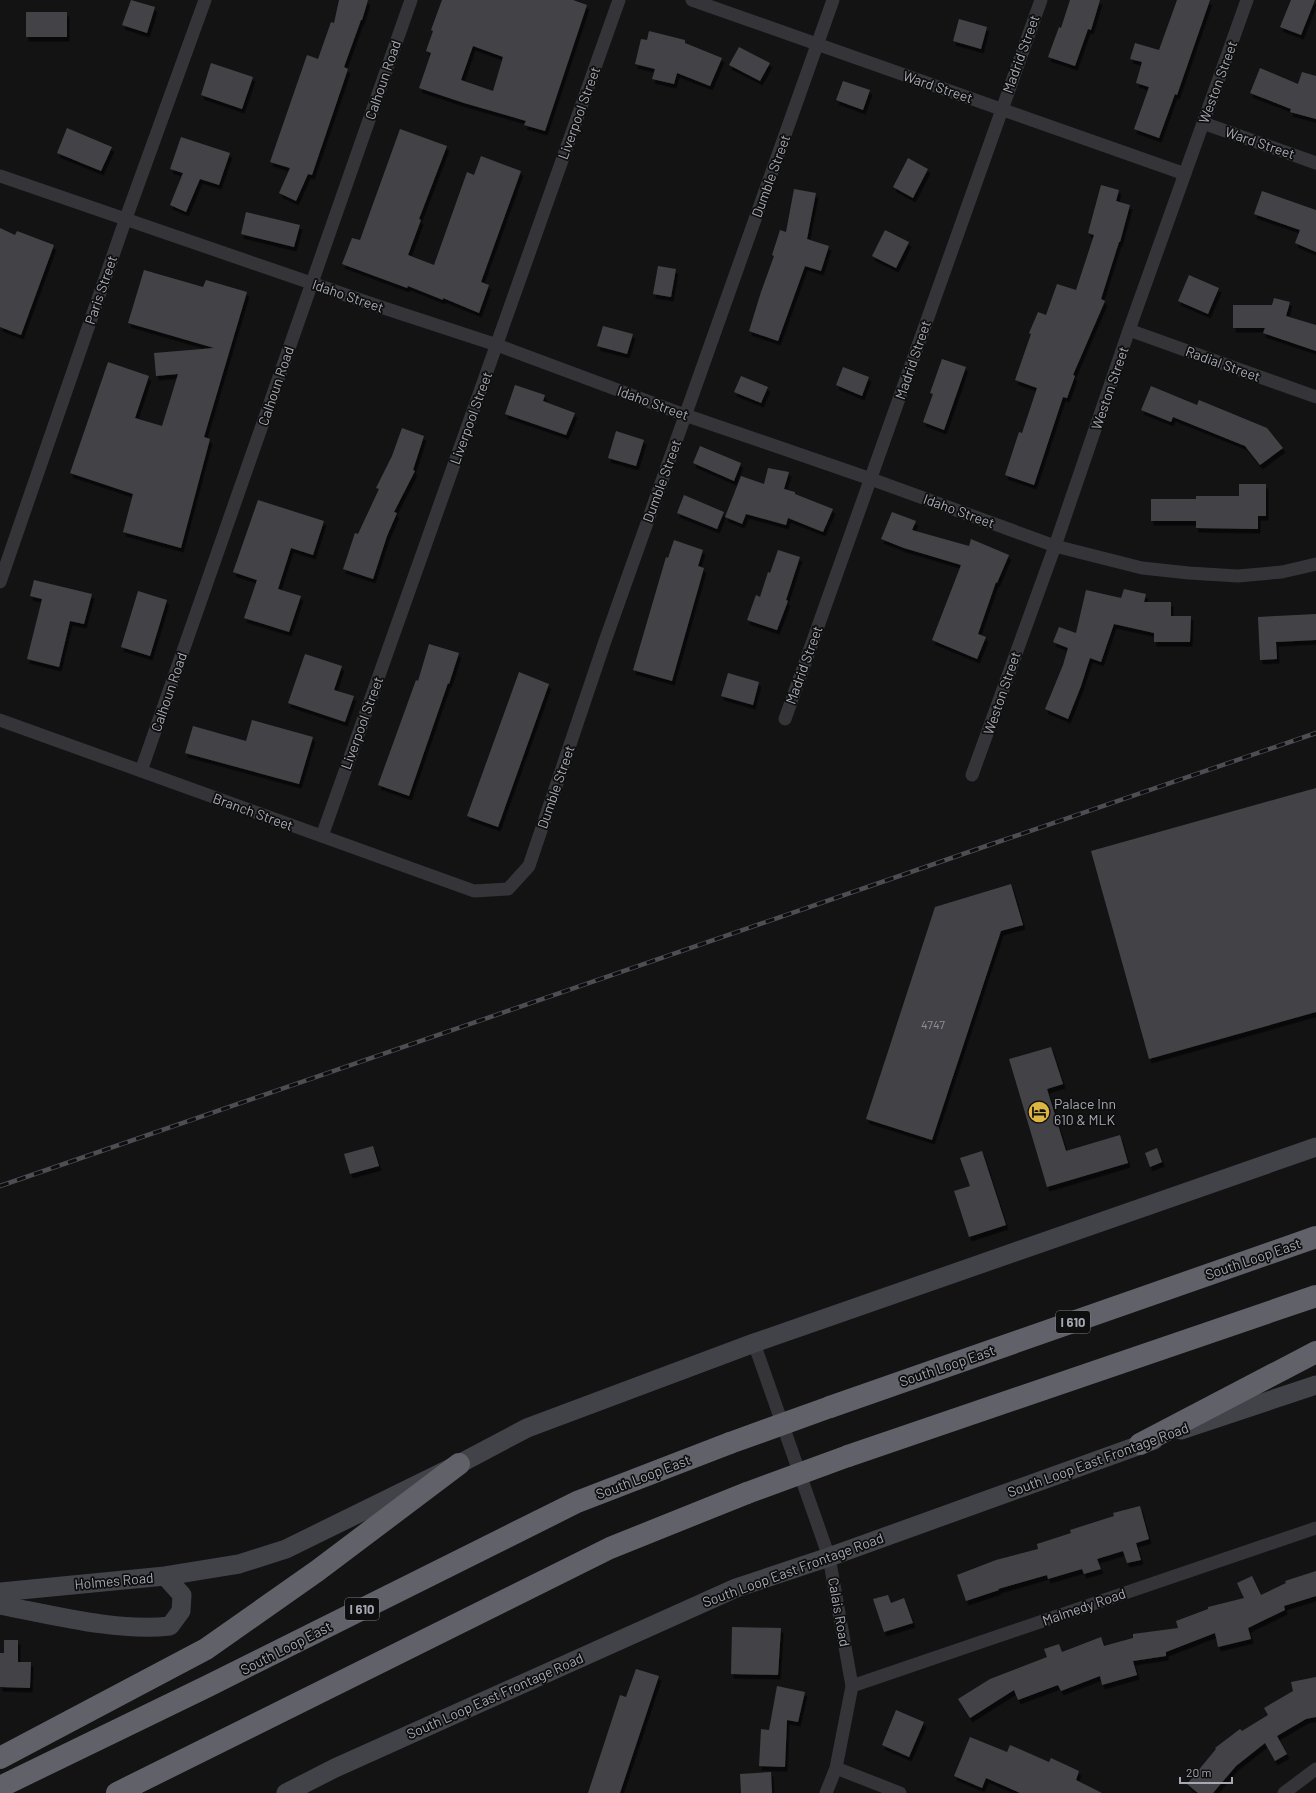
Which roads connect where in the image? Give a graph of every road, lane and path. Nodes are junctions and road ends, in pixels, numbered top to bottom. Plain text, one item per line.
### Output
1 (205, 0) edge
2 (411, 0) edge
3 (619, 0) edge
4 (692, 0) edge
5 (833, 0) edge
6 (1041, 0) edge
7 (1247, 0) edge
8 (818, 44) junction
9 (1001, 109) junction
10 (1203, 123) junction
11 (1316, 163) edge
12 (1185, 174) junction
13 (0, 176) edge
14 (126, 218) junction
15 (312, 283) junction
16 (1129, 330) junction
17 (497, 345) junction
18 (1316, 397) edge
19 (685, 415) junction
20 (871, 479) junction
21 (1055, 546) junction
22 (1316, 564) edge
23 (0, 582) edge
24 (785, 719) dead end
25 (0, 720) edge
26 (141, 771) junction
27 (972, 775) dead end
28 (322, 836) junction
29 (508, 889) joint
30 (1316, 1148) edge
31 (1316, 1237) edge
32 (1316, 1296) edge
33 (754, 1343) junction
34 (1316, 1352) edge
35 (1316, 1385) edge
36 (1140, 1444) junction
37 (459, 1464) junction
38 (1316, 1528) edge
39 (829, 1557) junction
40 (165, 1576) junction
41 (0, 1592) edge
42 (0, 1605) edge
43 (852, 1686) junction
44 (0, 1758) edge
45 (836, 1768) junction
46 (1316, 1769) edge
47 (0, 1787) edge
48 (296, 1790) edge
49 (117, 1793) edge
50 (826, 1793) edge
51 (900, 1793) edge
52 (1284, 1793) edge

1 - 14 street, Paris Street
2 - 15 street, Calhoun Road
3 - 17 street, Liverpool Street
4 - 8 street, Ward Street
5 - 8 street, Dumble Street
6 - 9 street, Madrid Street
7 - 10 street, Weston Street
8 - 9 street, Ward Street
8 - 19 street, Dumble Street
9 - 12 street, Ward Street
9 - 20 street, Madrid Street
10 - 11 street, Ward Street
10 - 12 street, Weston Street
12 - 16 street, Weston Street
13 - 14 street, Idaho Street
14 - 15 street, Idaho Street
14 - 23 street, Paris Street
15 - 17 street, Idaho Street
15 - 26 street, Calhoun Road
16 - 18 street, Radial Street
16 - 21 street, Weston Street
17 - 19 street, Idaho Street
17 - 28 street, Liverpool Street
19 - 20 street, Idaho Street
19 - 29 street, Dumble Street
20 - 21 street, Idaho Street
20 - 24 street, Madrid Street
21 - 22 street, Idaho Street
21 - 27 street, Weston Street
25 - 26 street, Branch Street
26 - 28 street, Branch Street
28 - 29 street, Branch Street
30 - 33 main road
31 - 47 highway, South Loop East / I 610, bridge
32 - 49 highway, bridge
33 - 37 main road
33 - 39 street, Calais Road
34 - 36 highway
35 - 36 main road, South Loop East Frontage Road
36 - 39 main road, South Loop East Frontage Road
37 - 40 main road
37 - 44 highway
38 - 43 street, Malmedy Road
39 - 43 street, Calais Road
39 - 48 main road, South Loop East Frontage Road
40 - 41 main road, Holmes Road
40 - 42 main road, Holmes Road
43 - 45 street, Calais Road
45 - 50 street, Calais Road
45 - 51 street
46 - 52 street

